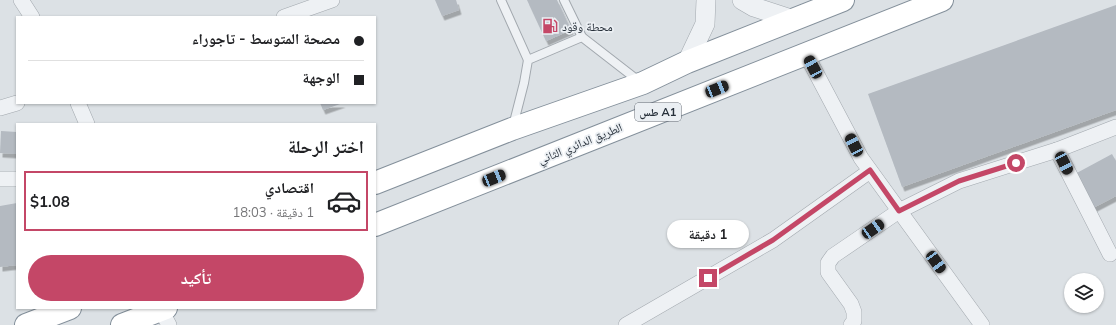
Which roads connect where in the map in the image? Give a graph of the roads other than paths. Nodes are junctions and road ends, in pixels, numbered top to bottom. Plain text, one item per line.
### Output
1 (21, 0) edge
2 (332, 0) edge
3 (501, 0) edge
4 (564, 0) edge
5 (706, 0) edge
6 (742, 0) edge
7 (942, 0) edge
8 (839, 2) edge
9 (31, 16) edge
10 (287, 16) edge
11 (794, 20) junction
12 (582, 37) junction
13 (806, 54) junction
14 (528, 60) junction
15 (687, 62) junction
16 (643, 83) junction
17 (16, 103) edge
18 (78, 104) edge
19 (0, 108) edge
20 (87, 123) edge
21 (1116, 127) edge
22 (512, 129) junction
23 (1057, 150) junction
24 (870, 170) junction
25 (0, 179) edge
26 (16, 179) edge
27 (376, 183) edge
28 (899, 211) junction
29 (376, 225) edge
30 (1110, 254) dead end
31 (67, 309) edge
32 (165, 314) edge
33 (26, 325) edge
34 (122, 325) edge
35 (626, 325) edge
36 (851, 325) edge
37 (982, 325) edge

1 - 9 street
2 - 10 street
3 - 14 lane
4 - 12 lane
5 - 15 street
6 - 11 street
7 - 13 highway, الطريق الدائري الثاني / طس A1
8 - 11 highway, طس A1
11 - 15 highway, طس A1
12 - 14 lane
12 - 16 lane
13 - 24 street
13 - 29 highway, الطريق الدائري الثاني / طس A1
14 - 22 lane
15 - 16 highway, طس A1
16 - 22 highway, طس A1
17 - 19 street
18 - 20 street
21 - 23 street
22 - 27 highway, طس A1
23 - 28 street
23 - 30 street
24 - 28 street
24 - 35 street
25 - 26 street
28 - 36 street
28 - 37 street
31 - 33 highway
32 - 34 highway

